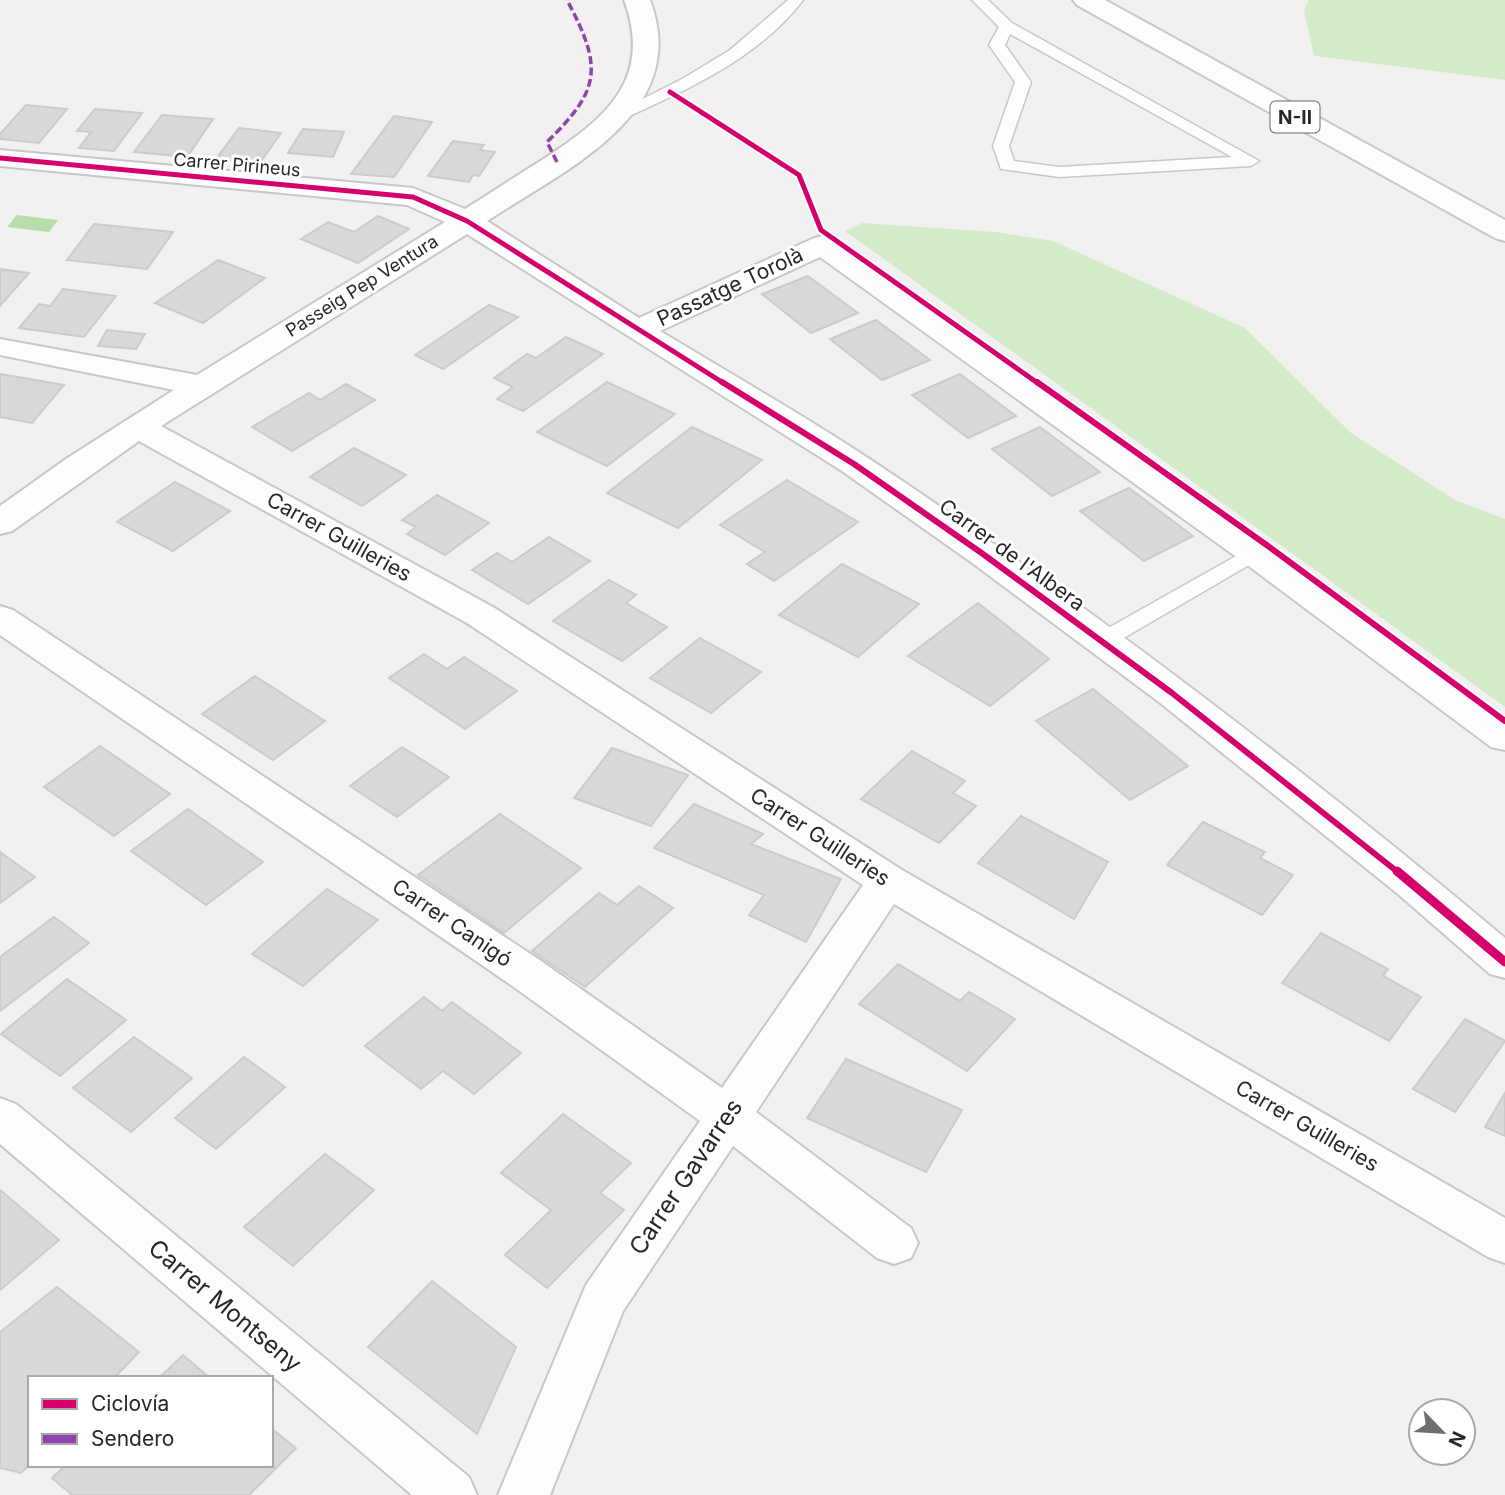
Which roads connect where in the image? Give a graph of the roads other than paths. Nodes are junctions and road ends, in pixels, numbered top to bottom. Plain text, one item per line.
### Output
1 (637, 0) edge
2 (796, 0) edge
3 (979, 0) edge
4 (1086, 0) edge
5 (1007, 26) junction
6 (617, 117) junction
7 (0, 158) edge
8 (467, 221) junction
9 (1505, 232) edge
10 (637, 330) junction
11 (4, 347) dead end
12 (202, 386) junction
13 (138, 427) junction
14 (0, 523) edge
15 (1254, 553) junction
16 (0, 618) edge
17 (1102, 641) junction
18 (1505, 737) edge
19 (888, 881) junction
20 (1505, 962) edge
21 (727, 1116) junction
22 (0, 1117) edge
23 (1505, 1242) edge
24 (894, 1244) dead end
25 (451, 1495) edge
26 (524, 1495) edge

1 - 6 main road, Passeig Pep Ventura
2 - 6 lane
3 - 5 lane
4 - 9 main road, N-II
5 - 5 lane
6 - 8 main road, Passeig Pep Ventura
7 - 8 main road, Carrer Pirineus
8 - 10 main road, Carrer de l'Albera
8 - 12 main road, Passeig Pep Ventura
10 - 15 main road, Passatge Torolà
10 - 17 main road, Carrer de l'Albera
11 - 12 main road
12 - 13 main road, Passeig Pep Ventura
13 - 14 main road, Passeig Pep Ventura
13 - 19 main road, Carrer Guilleries
15 - 17 lane
15 - 18 main road, Passatge Torolà
16 - 21 main road, Carrer Canigó
17 - 20 main road, Carrer de l'Albera
19 - 21 main road, Carrer Gavarres
19 - 23 main road, Carrer Guilleries
21 - 24 main road, Carrer Canigó
21 - 26 main road, Carrer Gavarres
22 - 25 main road, Carrer Montseny

